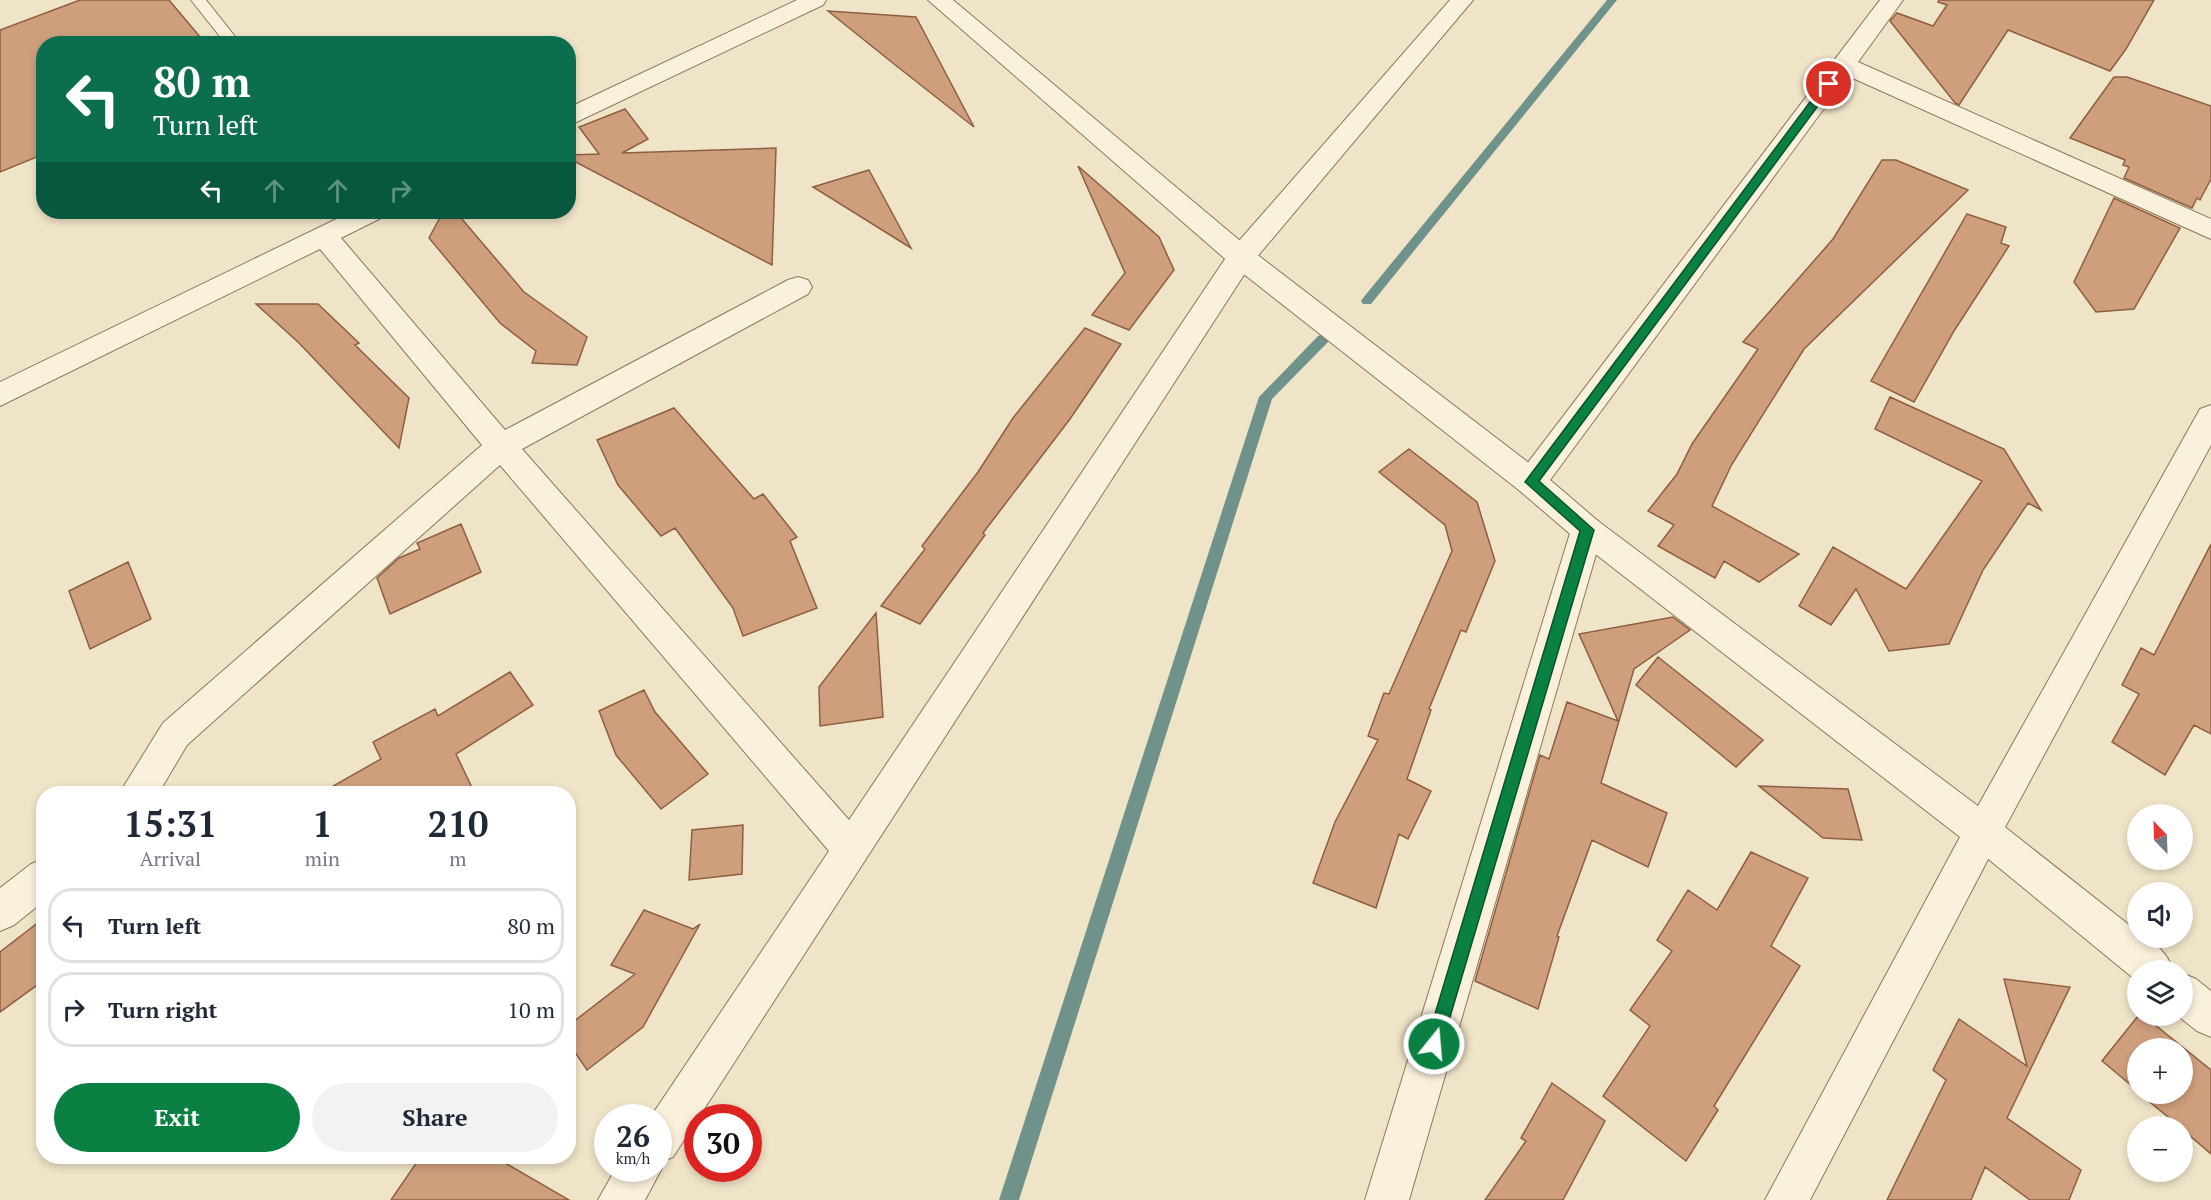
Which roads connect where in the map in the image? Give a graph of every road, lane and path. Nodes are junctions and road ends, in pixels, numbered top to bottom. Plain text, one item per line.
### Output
1 (198, 0) edge
2 (815, 0) edge
3 (939, 0) edge
4 (1462, 0) edge
5 (1892, 0) edge
6 (227, 36) edge
7 (1843, 65) junction
8 (576, 114) edge
9 (356, 219) edge
10 (2211, 230) edge
11 (322, 235) junction
12 (1241, 257) junction
13 (798, 287) dead end
14 (0, 395) edge
15 (2211, 417) edge
16 (501, 446) junction
17 (1531, 482) junction
18 (1587, 530) junction
19 (142, 786) edge
20 (1983, 832) junction
21 (851, 849) junction
22 (36, 883) edge
23 (0, 912) edge
24 (2142, 960) edge
25 (2193, 1002) edge
26 (2211, 1017) edge
27 (672, 1121) edge
28 (632, 1182) edge
29 (620, 1200) edge
30 (1387, 1200) edge
31 (1787, 1200) edge

1 - 6 lane
2 - 8 street
3 - 12 street
4 - 12 street
5 - 7 street
7 - 10 street
7 - 17 street
9 - 11 street
11 - 14 street
11 - 16 street
12 - 17 street
12 - 21 street
13 - 16 street
15 - 20 street
16 - 19 street
16 - 21 street
17 - 18 street
18 - 20 street
18 - 30 street
20 - 24 street
20 - 31 street
21 - 27 street
22 - 23 street
25 - 26 street
28 - 29 street

